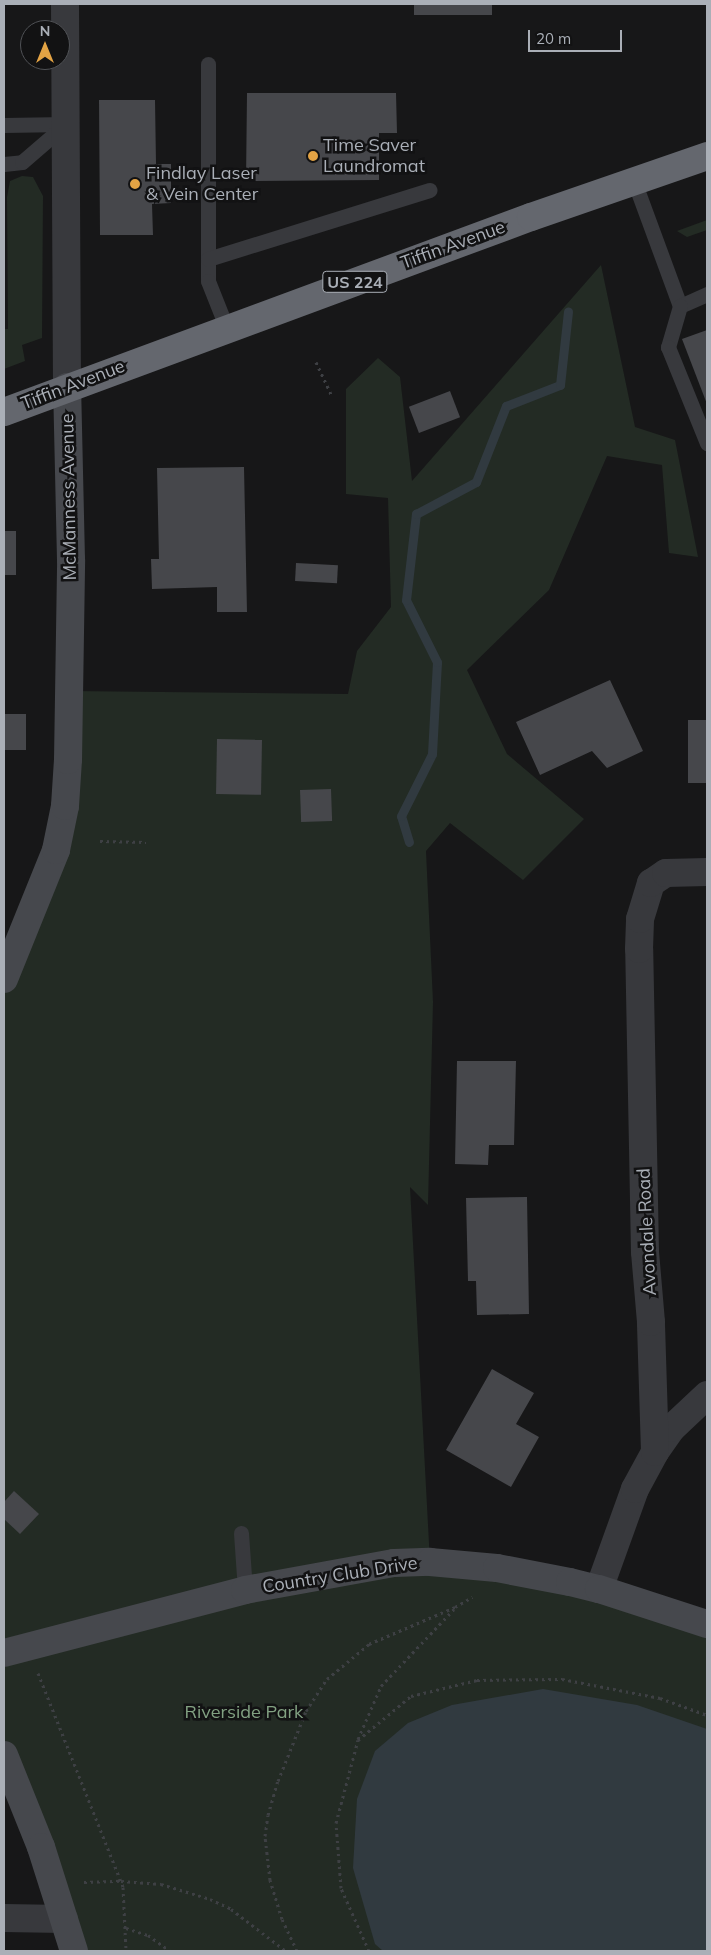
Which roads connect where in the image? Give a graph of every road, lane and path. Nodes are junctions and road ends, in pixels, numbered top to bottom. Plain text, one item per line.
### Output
1 (64, 4) edge
2 (208, 64) dead end
3 (66, 124) junction
4 (4, 125) edge
5 (707, 156) edge
6 (4, 164) edge
7 (634, 181) junction
8 (429, 190) dead end
9 (208, 259) junction
10 (707, 294) edge
11 (680, 306) junction
12 (227, 329) junction
13 (316, 362) dead end
14 (67, 387) junction
15 (332, 397) dead end
16 (4, 412) edge
17 (707, 443) edge
18 (100, 841) dead end
19 (146, 842) dead end
20 (707, 872) edge
21 (4, 979) edge
22 (707, 1395) edge
23 (655, 1452) junction
24 (241, 1533) dead end
25 (497, 1568) junction
26 (599, 1589) junction
27 (245, 1590) junction
28 (456, 1607) junction
29 (707, 1624) edge
30 (16, 1650) edge
31 (707, 1715) edge
32 (358, 1740) junction
33 (4, 1755) edge
34 (121, 1881) junction
35 (55, 1890) junction
36 (4, 1918) edge
37 (64, 1918) junction
38 (126, 1928) junction
39 (74, 1951) edge
40 (126, 1951) edge
41 (170, 1951) edge
42 (286, 1951) edge
43 (297, 1951) edge
44 (369, 1951) edge

1 - 3 street, McManness Avenue
2 - 9 lane
3 - 4 lane
3 - 6 lane
3 - 14 street, McManness Avenue
5 - 7 highway, Tiffin Avenue / US 224
7 - 11 lane
7 - 12 highway, Tiffin Avenue / US 224
8 - 9 lane
9 - 12 lane
10 - 11 lane
11 - 17 lane
12 - 14 highway, Tiffin Avenue / US 224
13 - 15 path
14 - 16 highway, Tiffin Avenue / US 224
14 - 21 main road, McManness Avenue
18 - 19 path
20 - 23 street, Avondale Road
22 - 23 street
23 - 26 street
24 - 27 lane
25 - 26 main road, Country Club Drive
25 - 27 main road, Country Club Drive
25 - 28 path
26 - 29 main road, Country Club Drive
27 - 30 main road, Country Club Drive
28 - 32 path
28 - 43 path
30 - 34 path
31 - 32 path
32 - 44 path
33 - 35 main road
34 - 35 path
34 - 38 path
34 - 42 path
35 - 37 main road
36 - 37 street
37 - 39 main road
38 - 40 path
38 - 41 path

